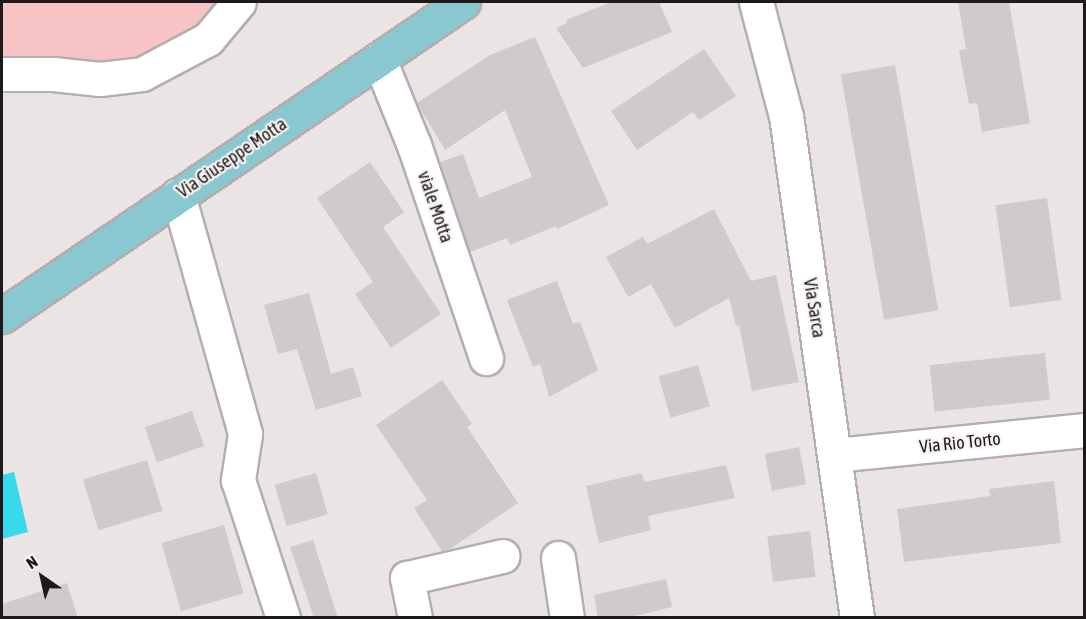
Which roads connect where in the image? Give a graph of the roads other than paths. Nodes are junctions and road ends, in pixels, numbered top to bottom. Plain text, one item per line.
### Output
1 (239, 2) edge
2 (464, 2) edge
3 (756, 2) edge
4 (379, 59) junction
5 (2, 74) edge
6 (178, 195) junction
7 (2, 316) edge
8 (486, 358) dead end
9 (1084, 430) edge
10 (835, 455) junction
11 (502, 556) dead end
12 (558, 558) dead end
13 (283, 618) edge
14 (415, 618) edge
15 (567, 618) edge
16 (857, 618) edge

1 - 5 street
2 - 4 main road, Via Giuseppe Motta
3 - 10 street, Via Sarca
4 - 6 main road, Via Giuseppe Motta
4 - 8 street, viale Motta
6 - 7 main road, Via Giuseppe Motta
6 - 13 street
9 - 10 street, Via Rio Torto
10 - 16 street, Via Sarca
11 - 14 street
12 - 15 street

